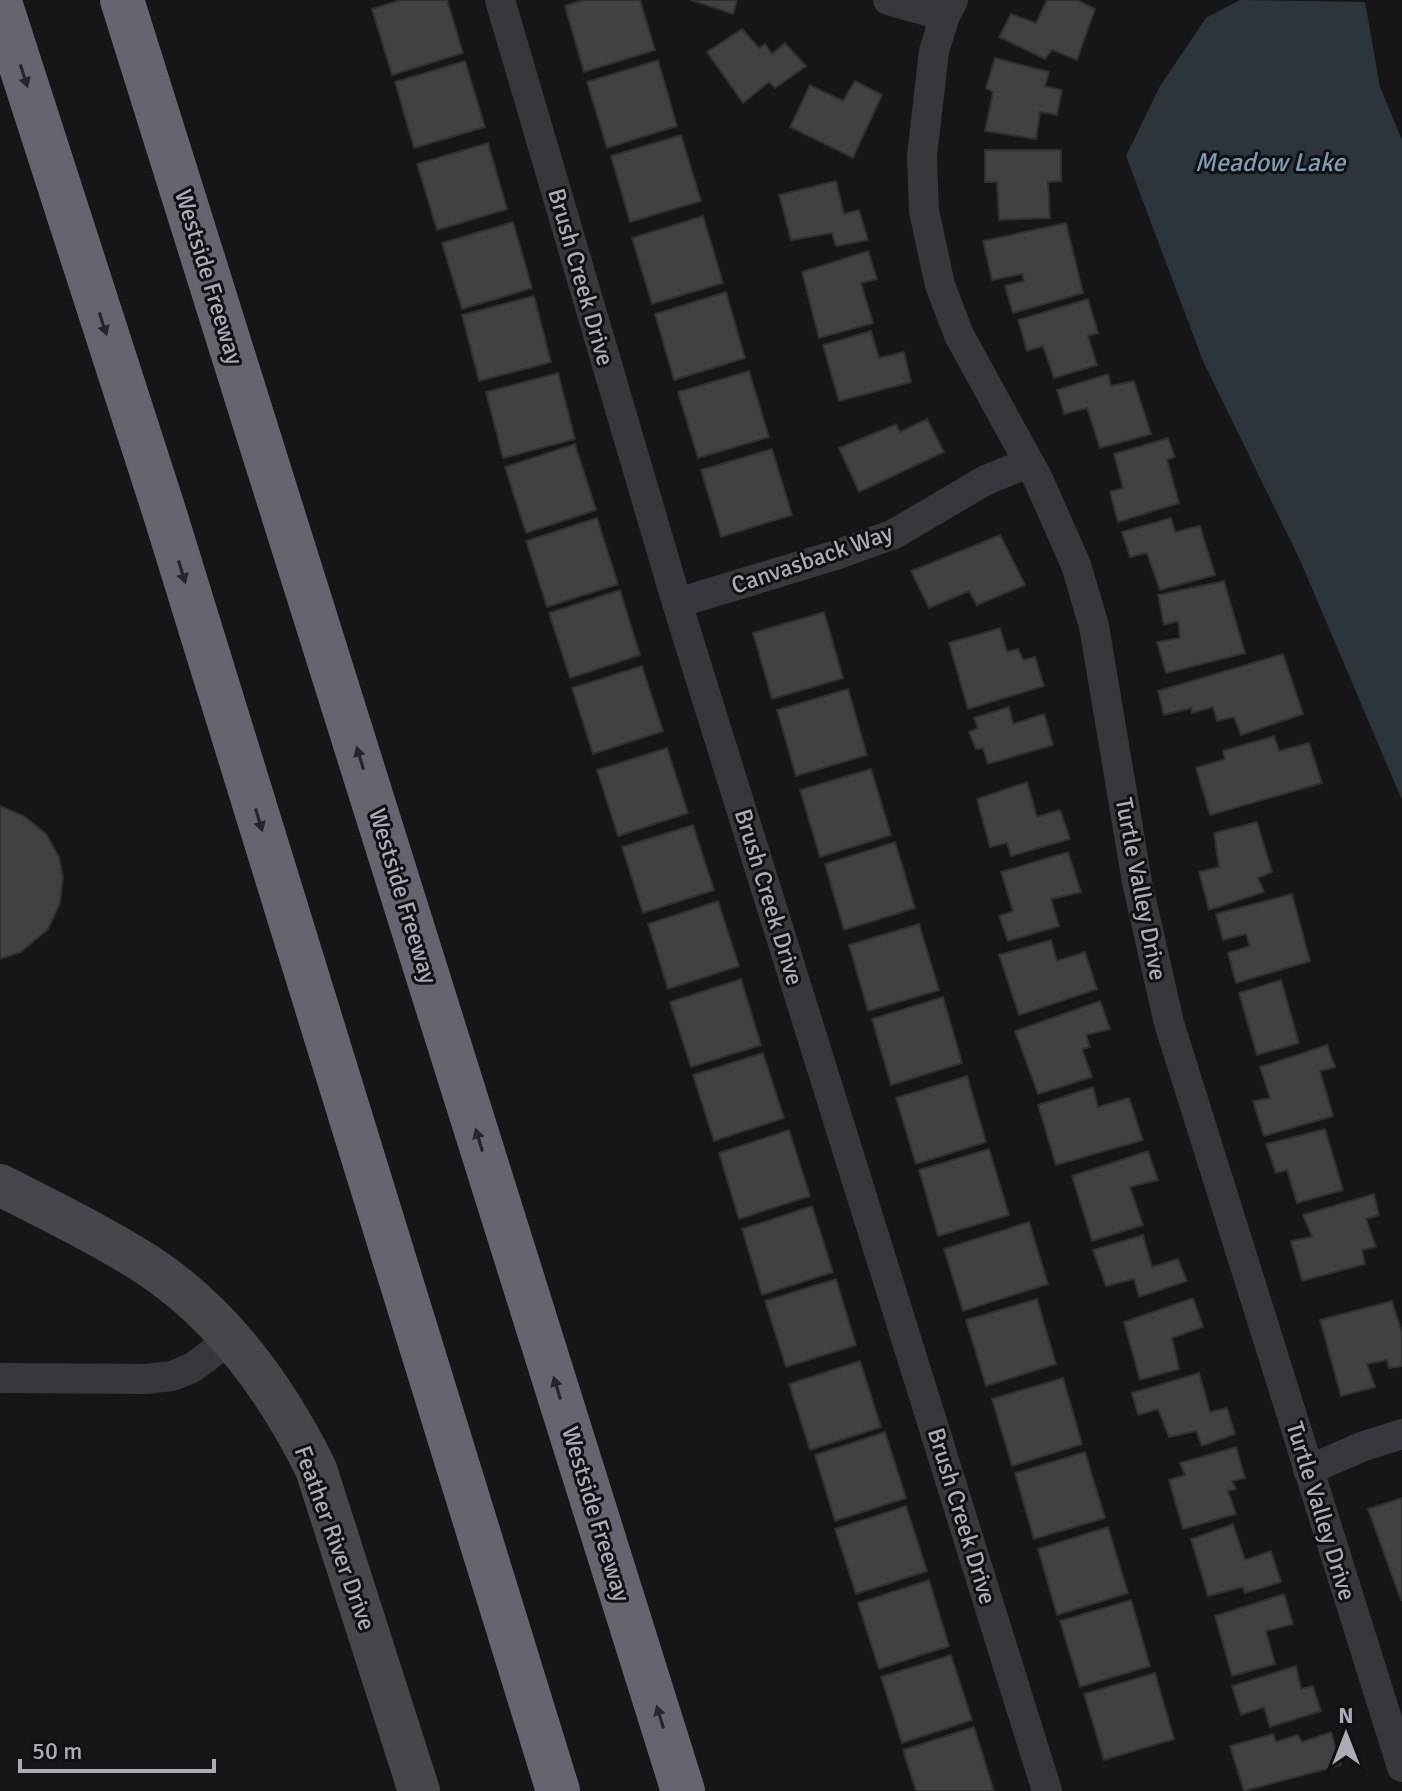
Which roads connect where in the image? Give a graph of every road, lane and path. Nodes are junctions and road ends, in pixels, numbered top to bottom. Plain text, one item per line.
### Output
1 (122, 0) edge
2 (500, 0) edge
3 (888, 0) edge
4 (0, 2) edge
5 (949, 8) edge
6 (1028, 463) junction
7 (677, 603) junction
8 (0, 1185) edge
9 (232, 1338) junction
10 (0, 1378) edge
11 (1402, 1434) edge
12 (1308, 1470) junction
13 (1402, 1767) edge
14 (419, 1791) edge
15 (558, 1791) edge
16 (683, 1791) edge
17 (1047, 1791) edge

16 -> 1 highway, Westside Freeway
2 - 7 street, Brush Creek Drive
3 - 5 street, Turtle Valley Drive
4 -> 15 highway
5 - 6 street, Turtle Valley Drive
6 - 7 street, Canvasback Way
6 - 12 street, Turtle Valley Drive
7 - 17 street, Brush Creek Drive
8 - 9 street, Feather River Drive
9 - 10 street
9 - 14 street, Feather River Drive
11 - 12 street
12 - 13 street, Turtle Valley Drive

